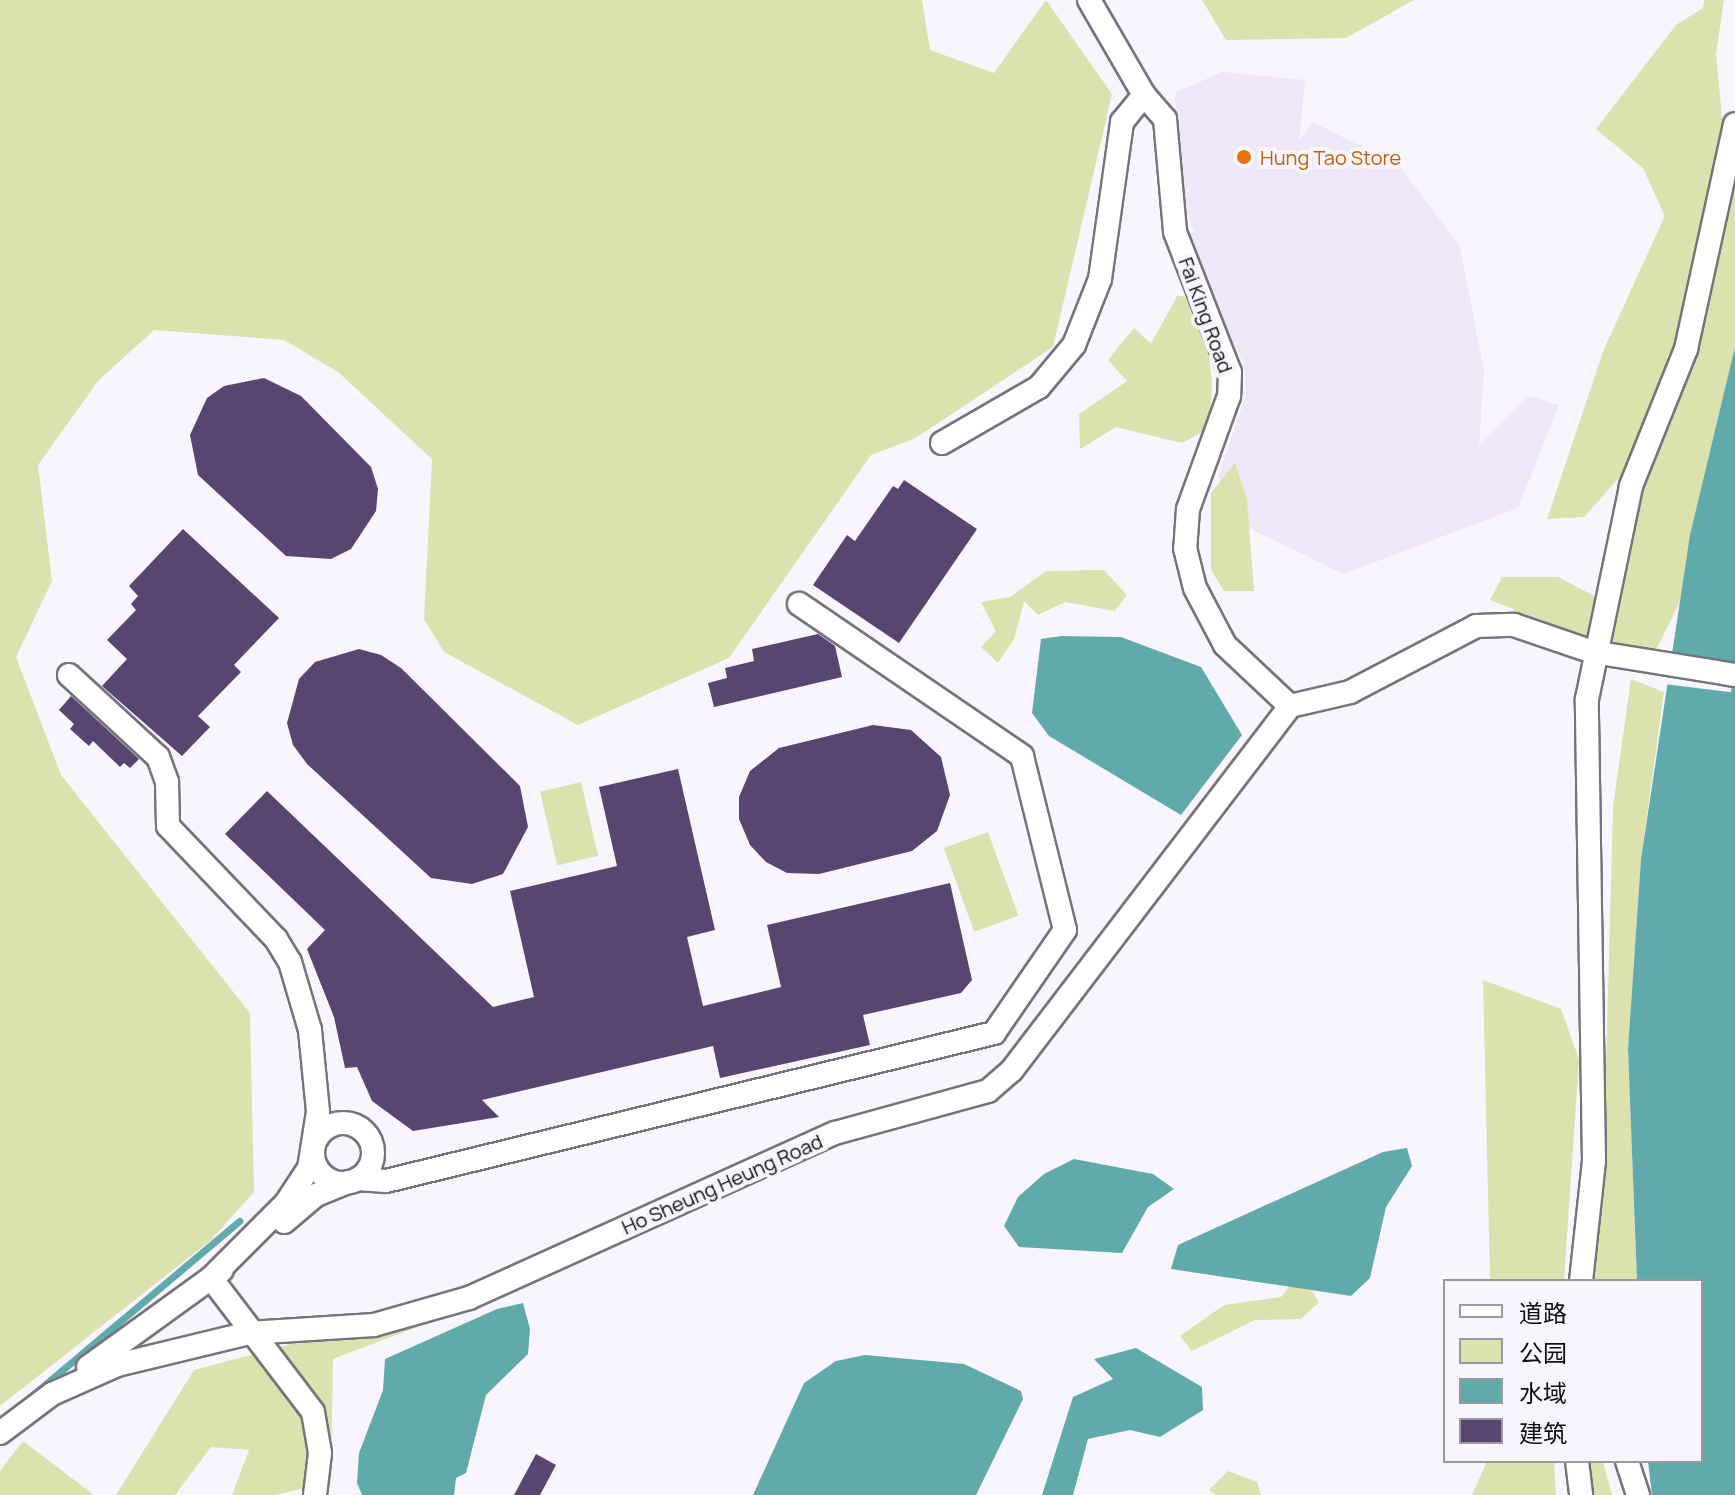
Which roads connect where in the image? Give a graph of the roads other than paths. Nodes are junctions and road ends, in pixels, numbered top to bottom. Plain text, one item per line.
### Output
1 (1089, 0) edge
2 (1144, 95) junction
3 (1735, 124) edge
4 (942, 443) dead end
5 (799, 604) dead end
6 (1593, 652) junction
7 (69, 675) dead end
8 (1735, 675) edge
9 (1290, 706) junction
10 (318, 1084) junction
11 (364, 1132) junction
12 (314, 1147) junction
13 (420, 1169) junction
14 (353, 1181) junction
15 (211, 1278) junction
16 (1581, 1279) edge
17 (249, 1333) junction
18 (52, 1394) junction
19 (0, 1433) edge
20 (1577, 1463) edge
21 (1628, 1463) edge
22 (315, 1495) edge
23 (1581, 1495) edge
24 (1638, 1495) edge

1 - 2 street, Fai King Road
2 - 4 street
2 - 9 street, Fai King Road
3 - 6 street
5 - 13 street
6 - 8 street
6 - 9 street
6 - 16 street
7 - 10 street
9 - 17 street, Ho Sheung Heung Road
10 - 11 street
10 - 12 street
11 - 12 street
11 - 13 street
11 - 14 street
12 - 14 street
12 - 15 street
13 - 14 street
14 - 15 street
15 - 17 street
15 - 18 street
17 - 18 street, Ho Sheung Heung Road
17 - 22 street
18 - 19 street, Ho Sheung Heung Road
20 - 23 street
21 - 24 street

